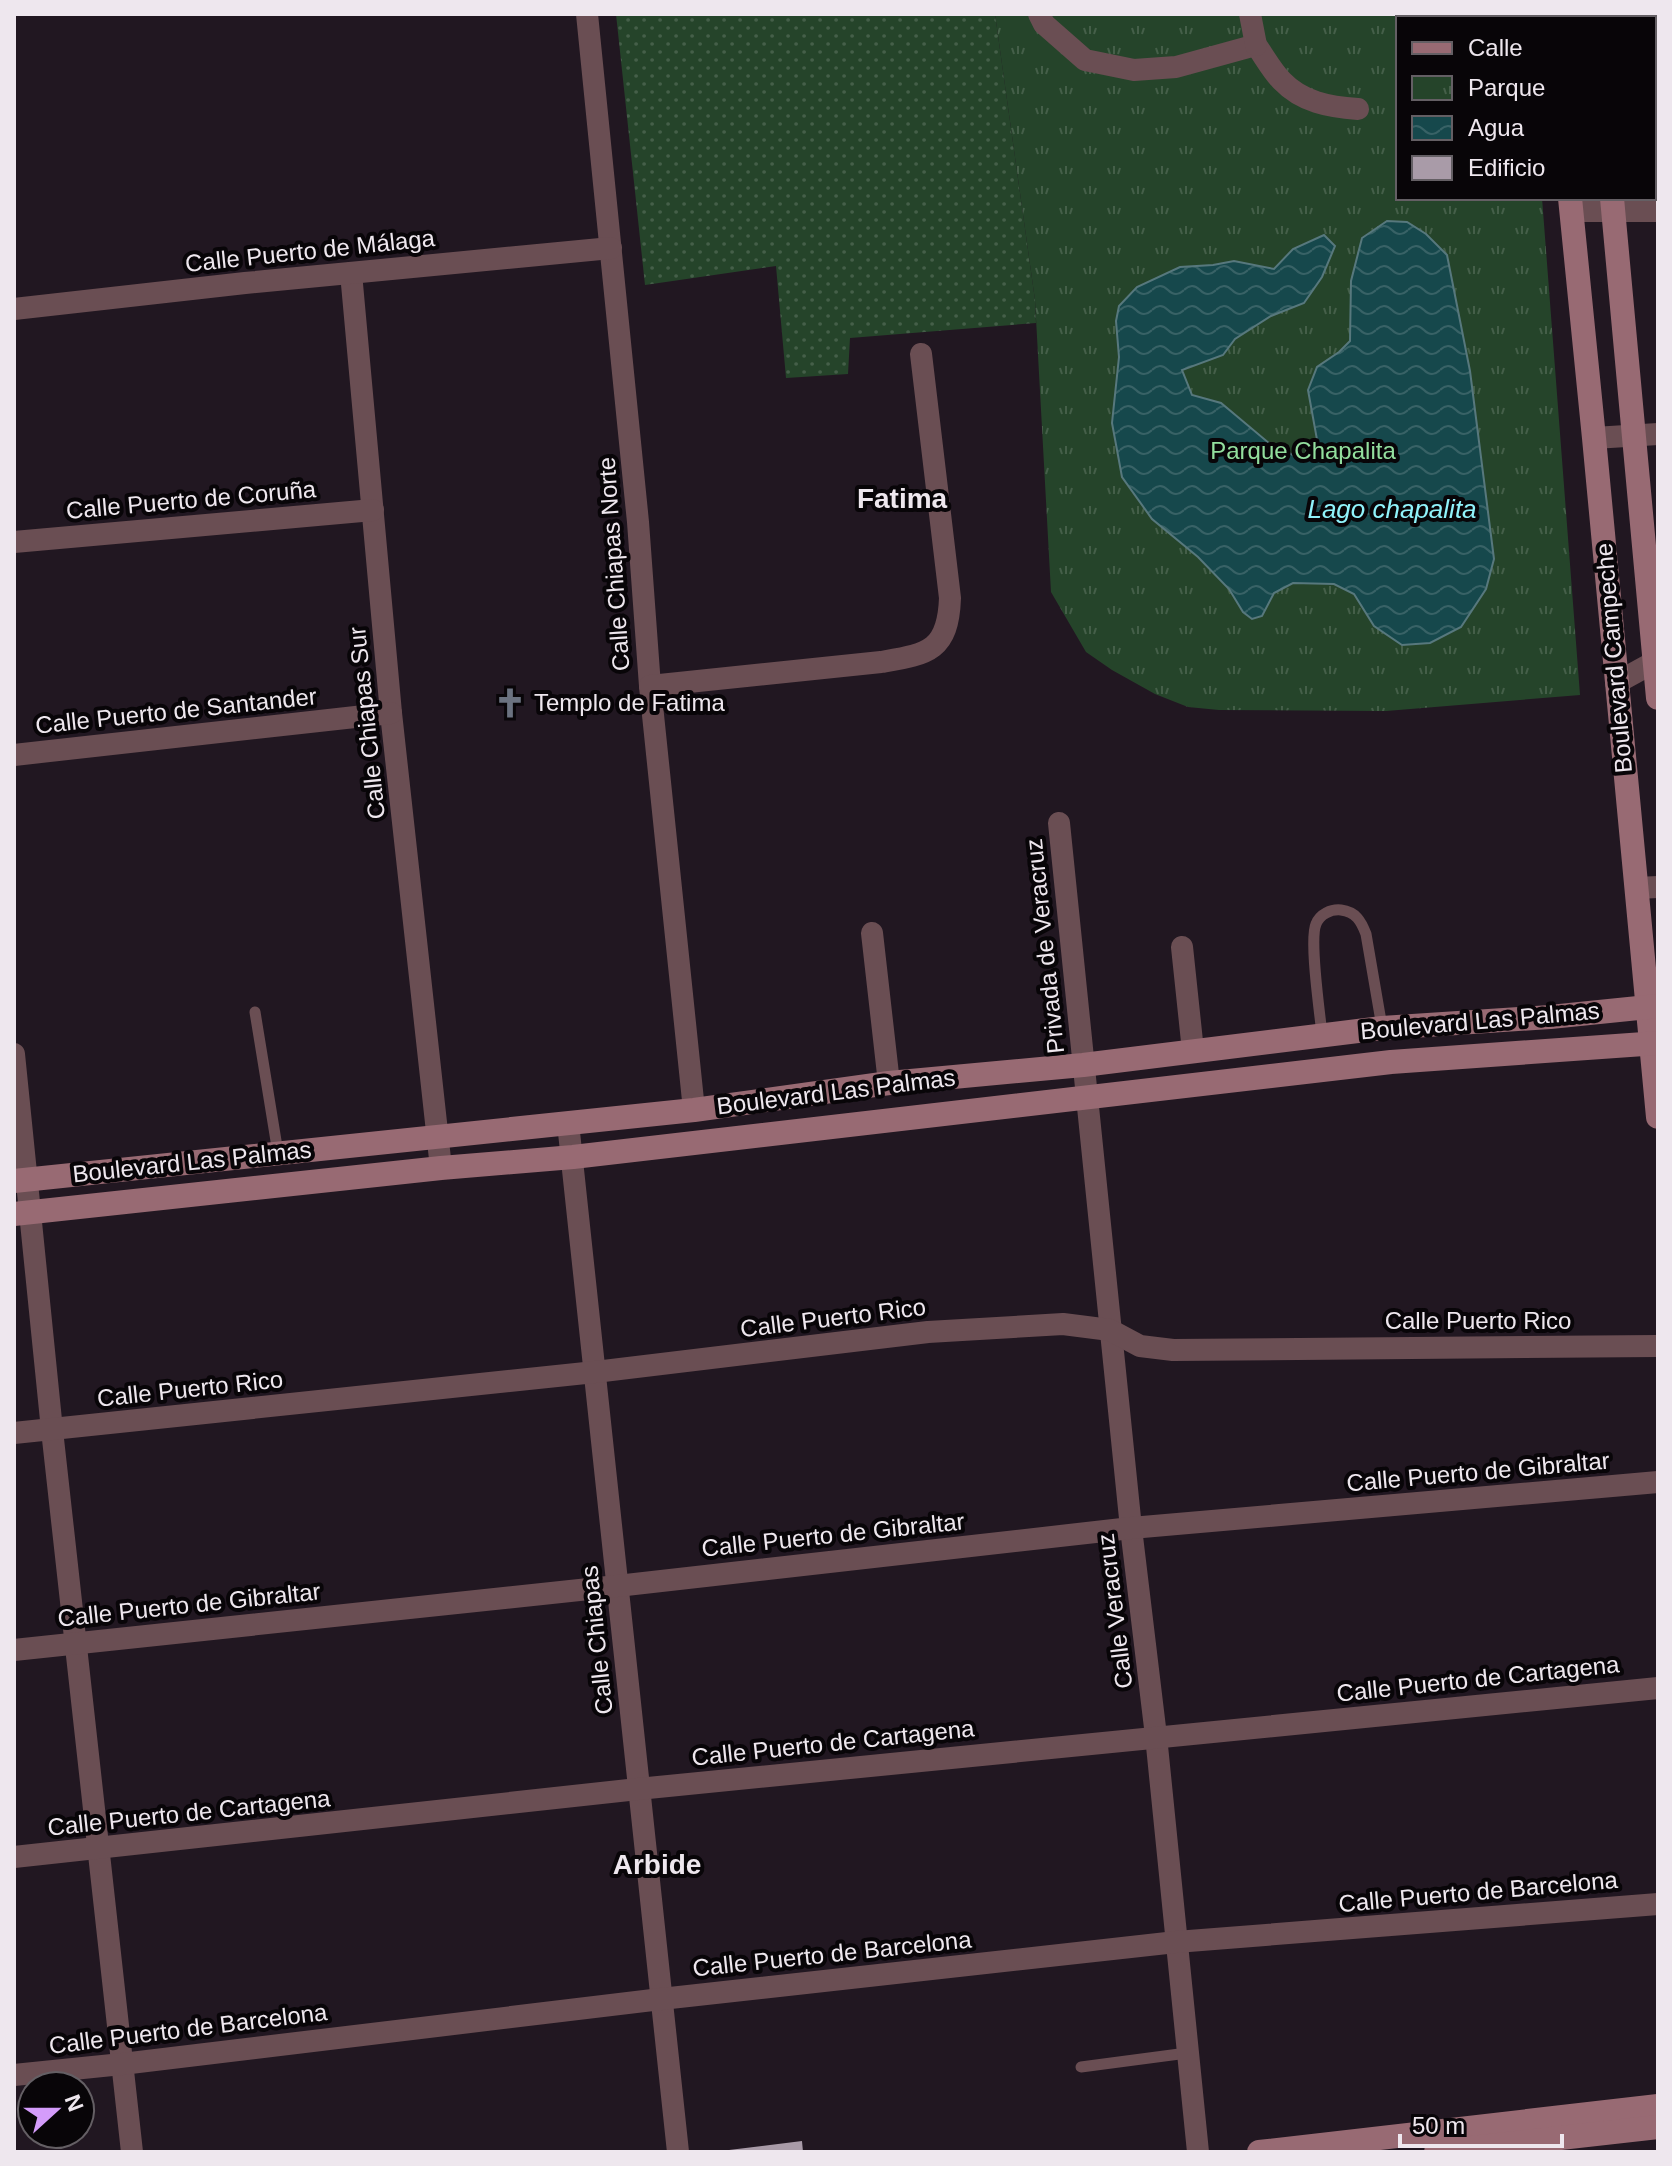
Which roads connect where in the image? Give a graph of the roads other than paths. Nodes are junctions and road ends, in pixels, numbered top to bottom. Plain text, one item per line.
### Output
1 (587, 14) edge
2 (1039, 14) edge
3 (1250, 14) edge
4 (1256, 45) junction
5 (1358, 109) dead end
6 (1570, 204) edge
7 (1612, 205) edge
8 (1658, 211) edge
9 (611, 248) junction
10 (351, 273) junction
11 (14, 309) edge
12 (921, 354) dead end
13 (1658, 434) edge
14 (1632, 435) junction
15 (1594, 438) junction
16 (373, 510) junction
17 (14, 542) edge
18 (1656, 660) edge
19 (1616, 683) junction
20 (650, 686) junction
21 (1658, 698) edge
22 (391, 713) junction
23 (14, 755) edge
24 (1059, 823) dead end
25 (1648, 887) edge
26 (872, 933) dead end
27 (1182, 947) dead end
28 (1653, 1007) edge
29 (255, 1012) dead end
30 (1382, 1028) junction
31 (1322, 1035) junction
32 (1654, 1043) edge
33 (1193, 1051) junction
34 (14, 1054) edge
35 (1083, 1065) junction
36 (889, 1083) junction
37 (1086, 1097) junction
38 (694, 1110) junction
39 (1658, 1117) edge
40 (568, 1123) junction
41 (438, 1136) junction
42 (278, 1153) junction
43 (573, 1157) junction
44 (441, 1168) junction
45 (20, 1181) edge
46 (22, 1213) edge
47 (1110, 1330) junction
48 (1658, 1346) edge
49 (595, 1372) junction
50 (52, 1430) junction
51 (14, 1433) edge
52 (1658, 1482) edge
53 (1131, 1528) junction
54 (617, 1586) junction
55 (75, 1644) junction
56 (14, 1650) edge
57 (1658, 1688) edge
58 (1156, 1736) junction
59 (638, 1789) junction
60 (99, 1849) junction
61 (14, 1857) edge
62 (1658, 1904) edge
63 (1176, 1942) junction
64 (661, 1999) junction
65 (1187, 2053) junction
66 (122, 2064) junction
67 (1081, 2067) dead end
68 (14, 2075) edge
69 (1658, 2106) edge
70 (1658, 2127) edge
71 (1451, 2146) edge
72 (132, 2152) edge
73 (678, 2152) edge
74 (1198, 2152) edge
75 (1259, 2152) edge

1 - 9 street, Calle Chiapas Norte
2 - 4 street
3 - 4 street
4 - 5 street
6 - 7 street
6 - 15 street, Boulevard Campeche
7 - 8 street
7 - 14 street, Boulevard Campeche
9 - 10 street, Calle Puerto de Málaga
9 - 20 street, Calle Chiapas Norte
10 - 11 street, Calle Puerto de Málaga
10 - 16 street, Calle Chiapas Sur
12 - 20 street
13 - 14 street
14 - 15 street
14 - 18 street, Boulevard Campeche
15 - 19 street, Boulevard Campeche
16 - 17 street, Calle Puerto de Coruña
16 - 22 street, Calle Chiapas Sur
18 - 19 street
18 - 21 street, Boulevard Campeche
19 - 25 street, Boulevard Campeche
20 - 38 street, Calle Chiapas Norte
22 - 23 street, Calle Puerto de Santander
22 - 41 street, Calle Chiapas Sur
24 - 35 street, Privada de Veracruz
25 - 28 street, Boulevard Campeche
26 - 36 street
27 - 33 street
28 - 30 street, Boulevard Las Palmas
28 - 32 street, Boulevard Campeche
29 - 42 lane
30 - 31 street, Boulevard Las Palmas
30 - 31 lane
31 - 33 street, Boulevard Las Palmas
32 - 37 street, Boulevard Las Palmas
32 - 39 street, Boulevard Campeche
33 - 35 street, Boulevard Las Palmas
34 - 45 street
35 - 36 street, Boulevard Las Palmas
35 - 37 street, Calle Veracruz
36 - 38 street, Boulevard Las Palmas
37 - 43 street, Boulevard Las Palmas
37 - 47 street, Calle Veracruz
38 - 40 street, Boulevard Las Palmas
40 - 41 street, Boulevard Las Palmas
40 - 43 street, Calle Chiapas
41 - 42 street, Boulevard Las Palmas
41 - 44 street, Calle Chiapas Sur
42 - 45 street, Boulevard Las Palmas
43 - 44 street, Boulevard Las Palmas
43 - 49 street, Calle Chiapas
44 - 46 street, Boulevard Las Palmas
45 - 46 street
46 - 50 street
47 - 48 street, Calle Puerto Rico
47 - 49 street, Calle Puerto Rico
47 - 53 street, Calle Veracruz
49 - 50 street, Calle Puerto Rico
49 - 54 street, Calle Chiapas
50 - 51 street, Calle Puerto Rico
50 - 55 street
52 - 53 street, Calle Puerto de Gibraltar
53 - 54 street, Calle Puerto de Gibraltar
53 - 58 street, Calle Veracruz
54 - 55 street, Calle Puerto de Gibraltar
54 - 59 street, Calle Chiapas
55 - 56 street, Calle Puerto de Gibraltar
55 - 60 street
57 - 58 street, Calle Puerto de Cartagena
58 - 59 street, Calle Puerto de Cartagena
58 - 63 street, Calle Veracruz
59 - 60 street, Calle Puerto de Cartagena
59 - 64 street, Calle Chiapas
60 - 61 street, Calle Puerto de Cartagena
60 - 66 street
62 - 63 street, Calle Puerto de Barcelona
63 - 64 street, Calle Puerto de Barcelona
63 - 65 street, Calle Veracruz
64 - 66 street, Calle Puerto de Barcelona
64 - 73 street, Calle Chiapas
65 - 67 lane
65 - 74 street, Calle Veracruz
66 - 68 street, Calle Puerto de Barcelona
66 - 72 street
69 - 71 street
70 - 71 street
71 - 75 street

